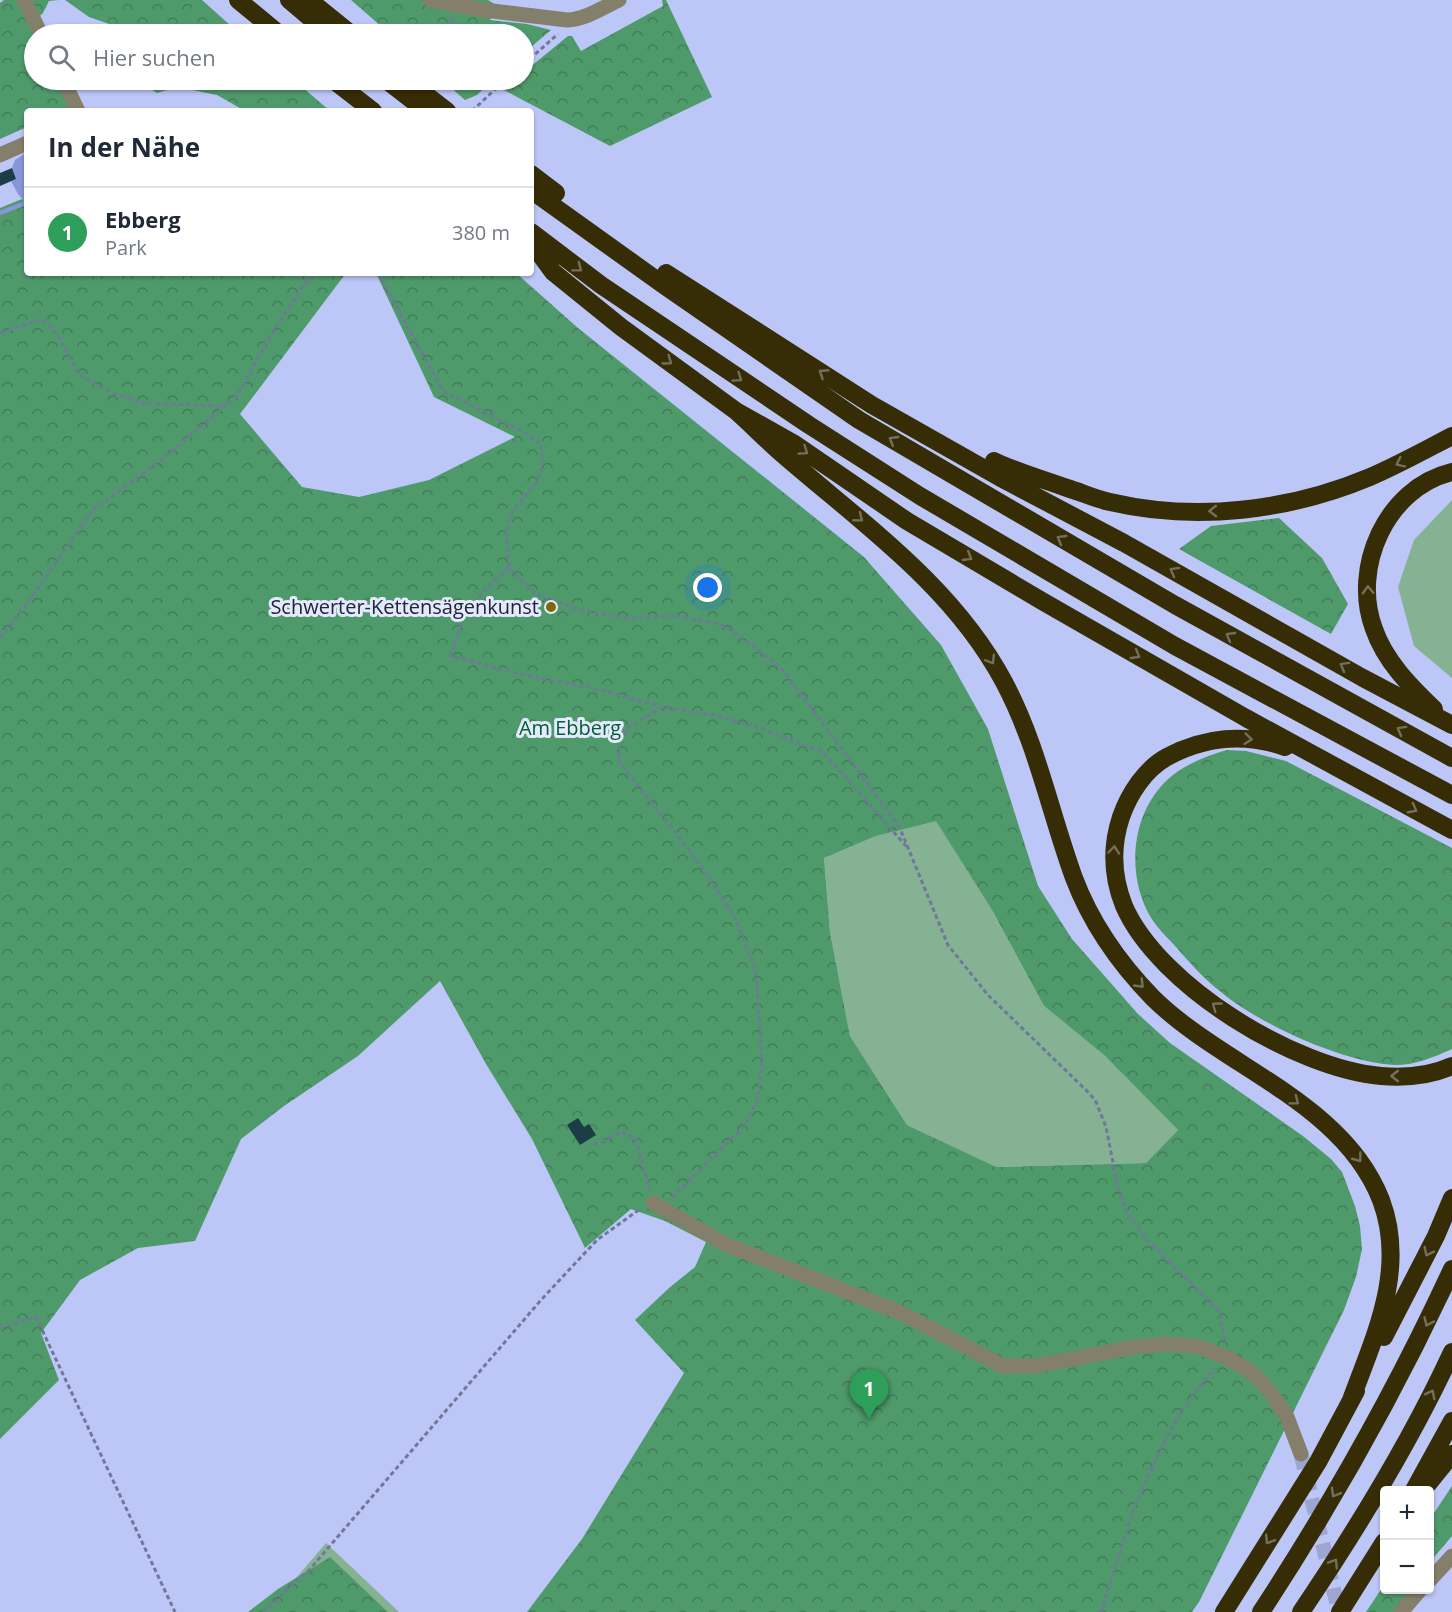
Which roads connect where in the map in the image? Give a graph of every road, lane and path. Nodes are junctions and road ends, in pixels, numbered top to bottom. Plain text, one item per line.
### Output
1 (24, 0) edge
2 (238, 0) edge
3 (289, 0) edge
4 (309, 0) edge
5 (430, 0) edge
6 (619, 0) edge
7 (576, 19) junction
8 (36, 24) edge
9 (267, 24) edge
10 (317, 24) edge
11 (339, 24) edge
12 (534, 55) edge
13 (68, 90) edge
14 (346, 90) edge
15 (399, 90) edge
16 (420, 90) edge
17 (493, 90) edge
18 (77, 108) edge
19 (369, 108) edge
20 (422, 108) edge
21 (443, 108) edge
22 (475, 108) edge
23 (24, 144) edge
24 (0, 155) edge
25 (534, 176) edge
26 (534, 192) edge
27 (534, 234) edge
28 (534, 246) edge
29 (312, 276) edge
30 (380, 276) edge
31 (0, 333) edge
32 (872, 405) junction
33 (226, 406) junction
34 (736, 411) junction
35 (1452, 436) edge
36 (1452, 472) edge
37 (509, 568) junction
38 (0, 637) edge
39 (663, 707) junction
40 (1451, 724) edge
41 (1452, 758) edge
42 (1374, 788) junction
43 (1452, 795) edge
44 (1452, 830) edge
45 (909, 850) junction
46 (1452, 1066) edge
47 (594, 1144) dead end
48 (1452, 1198) edge
49 (658, 1206) junction
50 (1452, 1269) edge
51 (0, 1328) edge
52 (1452, 1352) edge
53 (1228, 1358) junction
54 (1351, 1400) junction
55 (1452, 1421) edge
56 (1301, 1454) tunnel mouth
57 (1452, 1454) edge
58 (1417, 1486) edge
59 (1427, 1486) edge
60 (1380, 1548) edge
61 (1452, 1556) edge
62 (1434, 1576) edge
63 (1417, 1594) edge
64 (175, 1612) edge
65 (263, 1612) edge
66 (1101, 1612) edge
67 (1224, 1612) edge
68 (1261, 1612) edge
69 (1301, 1612) edge
70 (1340, 1612) edge
71 (1401, 1612) edge

1 - 8 street
2 - 9 highway
3 - 10 highway
4 - 11 highway
5 - 7 street
6 - 7 street
7 - 12 path
13 - 18 street
14 - 19 highway
15 - 20 highway
16 - 21 highway
17 - 22 path
23 - 24 street
32 -> 25 highway
41 -> 26 highway
27 -> 43 highway
28 -> 34 highway
29 - 33 path
30 - 37 path
31 - 33 path
35 -> 32 highway
40 -> 32 highway
33 - 38 path
34 -> 42 highway
34 -> 54 highway
40 -> 36 highway
37 - 39 path
37 - 45 path
39 - 45 path
39 - 49 path
42 -> 44 highway
46 -> 42 highway
45 - 53 path
47 - 49 path
48 -> 54 highway
49 - 53 street
49 - 65 path
50 -> 68 highway
51 - 64 path
69 -> 52 highway
53 - 56 street
53 - 66 path
54 -> 67 highway
55 - 58 highway
57 - 59 highway
60 - 70 highway
61 - 62 street
63 - 71 street

